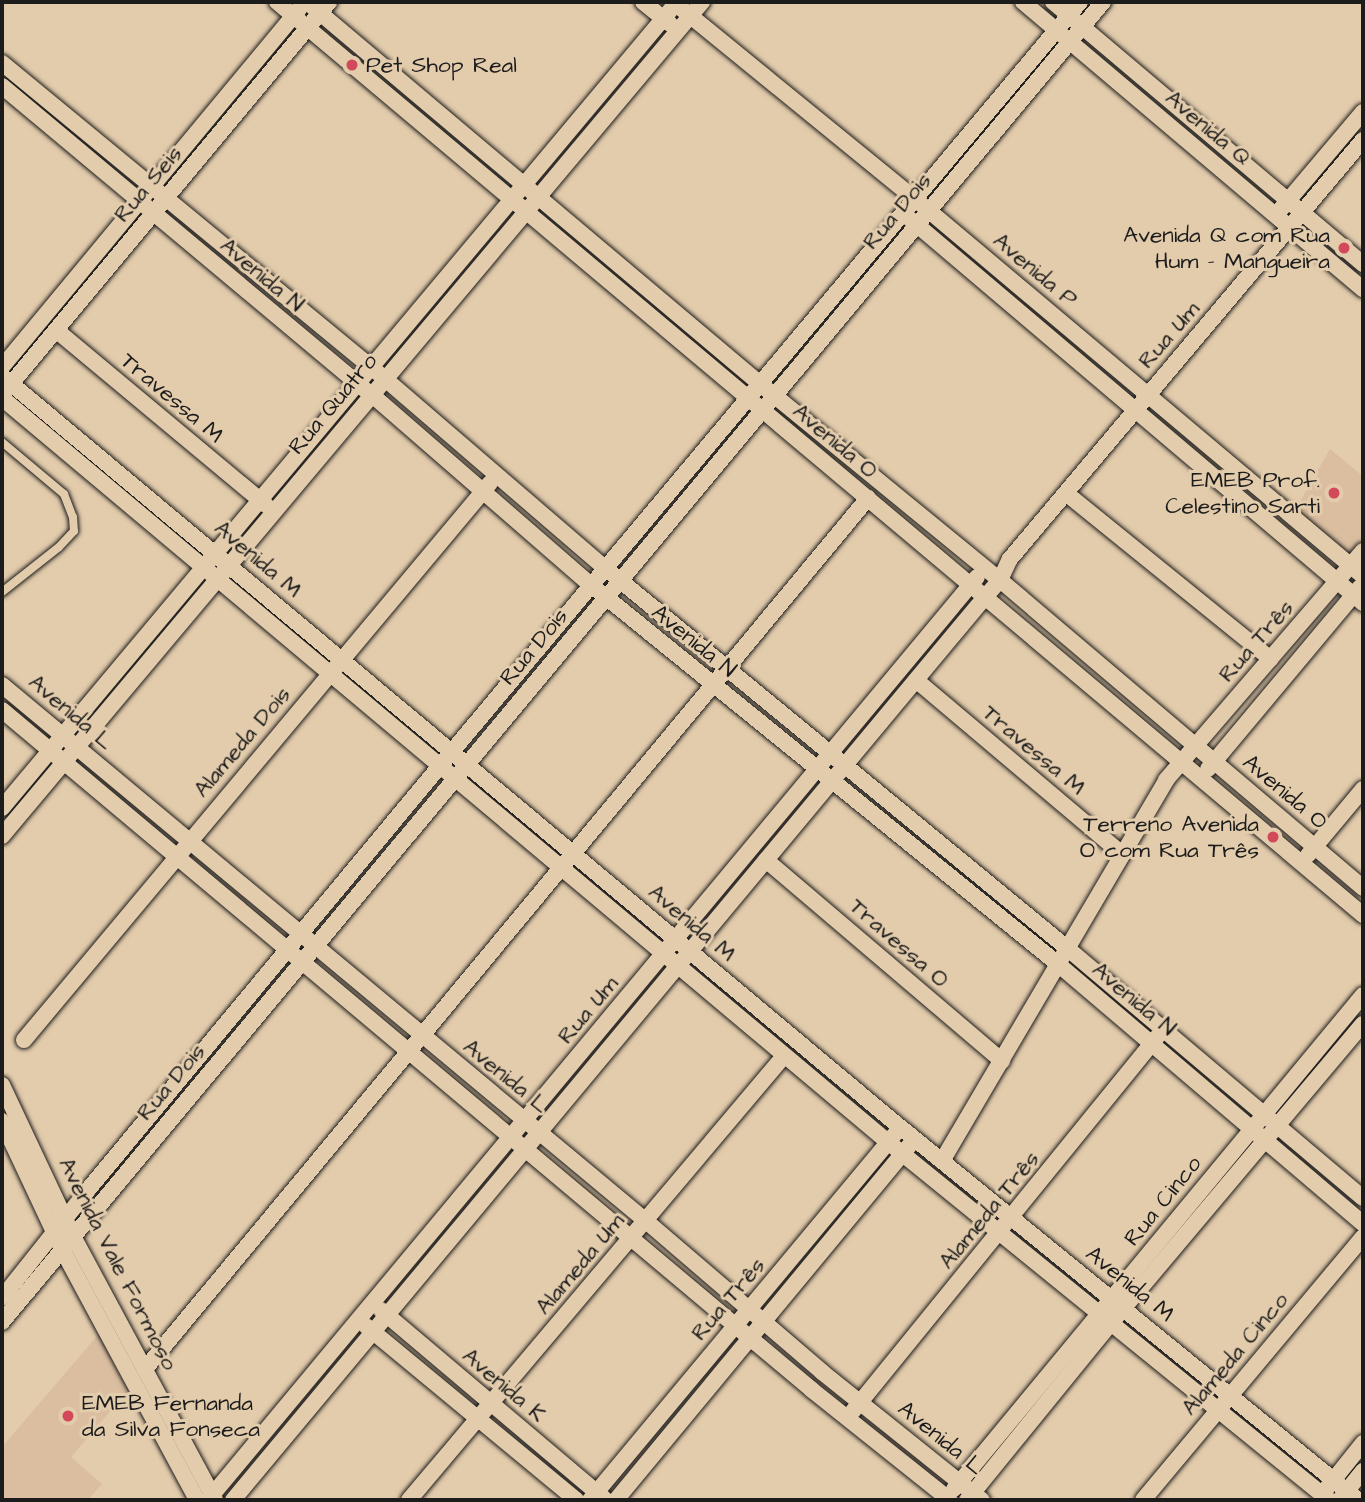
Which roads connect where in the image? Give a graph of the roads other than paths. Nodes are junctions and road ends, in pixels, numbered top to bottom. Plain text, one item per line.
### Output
1 (277, 2) edge
2 (643, 2) edge
3 (676, 2) edge
4 (702, 2) edge
5 (1023, 2) edge
6 (1053, 2) edge
7 (1080, 2) edge
8 (1103, 2) edge
9 (315, 5) edge
10 (293, 15) junction
11 (690, 15) junction
12 (1069, 15) junction
13 (663, 19) junction
14 (1082, 26) junction
15 (307, 27) junction
16 (677, 30) junction
17 (1057, 30) junction
18 (1070, 41) junction
19 (2, 63) edge
20 (2, 86) edge
21 (1363, 112) edge
22 (1211, 136) junction
23 (1363, 140) edge
24 (1200, 150) junction
25 (523, 185) junction
26 (152, 187) junction
27 (538, 196) junction
28 (915, 198) junction
29 (166, 199) junction
30 (511, 200) junction
31 (1288, 201) junction
32 (140, 202) junction
33 (928, 210) junction
34 (525, 211) junction
35 (903, 213) junction
36 (1302, 213) junction
37 (154, 214) junction
38 (1276, 215) junction
39 (916, 224) junction
40 (1290, 228) junction
41 (1363, 264) edge
42 (1363, 289) edge
43 (1037, 301) junction
44 (1025, 316) junction
45 (56, 330) junction
46 (2, 367) edge
47 (370, 368) junction
48 (384, 378) junction
49 (759, 383) junction
50 (357, 384) junction
51 (4, 388) edge
52 (371, 394) junction
53 (774, 394) junction
54 (1147, 394) junction
55 (747, 398) junction
56 (761, 409) junction
57 (1135, 410) junction
58 (2, 442) edge
59 (496, 476) junction
60 (484, 491) junction
61 (1068, 494) junction
62 (868, 498) junction
63 (260, 500) junction
64 (273, 511) junction
65 (1363, 551) edge
66 (215, 553) junction
67 (1010, 559) junction
68 (229, 564) junction
69 (204, 566) junction
70 (605, 568) junction
71 (986, 569) junction
72 (1357, 571) edge
73 (218, 578) junction
74 (620, 580) junction
75 (1000, 580) junction
76 (1338, 581) junction
77 (971, 584) junction
78 (591, 585) junction
79 (2, 592) edge
80 (1360, 593) edge
81 (986, 596) junction
82 (605, 597) junction
83 (1270, 659) junction
84 (341, 660) junction
85 (727, 668) junction
86 (329, 674) junction
87 (916, 680) junction
88 (2, 685) edge
89 (713, 685) junction
90 (2, 710) edge
91 (63, 735) junction
92 (77, 746) junction
93 (1195, 746) junction
94 (50, 750) junction
95 (451, 753) junction
96 (831, 753) junction
97 (1182, 760) junction
98 (65, 761) junction
99 (1213, 762) junction
100 (465, 765) junction
101 (845, 765) junction
102 (439, 767) junction
103 (817, 770) junction
104 (1202, 776) junction
105 (453, 779) junction
106 (832, 781) junction
107 (1363, 789) edge
108 (2, 808) edge
109 (2, 836) edge
110 (188, 841) junction
111 (1315, 846) junction
112 (573, 853) junction
113 (1122, 854) junction
114 (177, 855) junction
115 (766, 860) junction
116 (1302, 862) junction
117 (560, 868) junction
118 (1363, 888) edge
119 (1363, 915) edge
120 (300, 935) junction
121 (677, 939) junction
122 (314, 946) junction
123 (289, 948) junction
124 (1067, 948) junction
125 (690, 951) junction
126 (663, 955) junction
127 (303, 959) junction
128 (1058, 964) junction
129 (678, 966) junction
130 (1363, 995) edge
131 (1363, 1024) edge
132 (1164, 1029) junction
133 (421, 1035) junction
134 (24, 1040) dead end
135 (1152, 1044) junction
136 (410, 1050) junction
137 (784, 1056) junction
138 (1002, 1061) junction
139 (2, 1085) edge
140 (1265, 1113) junction
141 (2, 1121) edge
142 (525, 1121) junction
143 (1278, 1124) junction
144 (900, 1127) junction
145 (1252, 1129) junction
146 (540, 1133) junction
147 (512, 1137) junction
148 (915, 1139) junction
149 (1265, 1140) junction
150 (888, 1142) junction
151 (526, 1149) junction
152 (902, 1154) junction
153 (942, 1161) junction
154 (1363, 1198) edge
155 (1012, 1217) junction
156 (66, 1219) junction
157 (646, 1221) junction
158 (1363, 1224) edge
159 (1001, 1233) junction
160 (73, 1235) junction
161 (633, 1236) junction
162 (1363, 1237) edge
163 (58, 1242) junction
164 (2, 1298) edge
165 (373, 1303) junction
166 (1118, 1303) junction
167 (750, 1308) junction
168 (387, 1316) junction
169 (3, 1317) edge
170 (1105, 1318) junction
171 (359, 1320) junction
172 (764, 1321) junction
173 (736, 1325) junction
174 (374, 1332) junction
175 (750, 1337) junction
176 (145, 1369) junction
177 (1230, 1395) junction
178 (860, 1402) junction
179 (491, 1405) junction
180 (1218, 1410) junction
181 (848, 1418) junction
182 (479, 1419) junction
183 (1363, 1443) edge
184 (1363, 1471) edge
185 (1334, 1480) junction
186 (970, 1494) edge
187 (598, 1497) edge
188 (1348, 1497) edge
189 (1322, 1498) edge
190 (208, 1499) edge
191 (233, 1500) edge
192 (409, 1500) edge
193 (576, 1500) edge
194 (616, 1500) edge
195 (947, 1500) edge
196 (1143, 1500) edge

1 - 10 street, Avenida O
2 - 13 street
3 - 11 street, Avenida P
3 - 13 street, Rua Quatro
4 - 11 street, Rua Quatro
5 - 17 street, Avenida Q
6 - 12 street, Avenida Q
7 - 12 street, Rua Dois
8 - 14 street, Rua Dois
9 - 10 street, Rua Seis
9 - 15 street, Rua Seis
9 - 25 street, Avenida O
10 - 15 street, Avenida O
10 - 26 street, Rua Seis
11 - 16 street, Rua Quatro
11 - 28 street, Avenida P
12 - 14 street, Avenida Q
12 - 17 street, Rua Dois
13 - 16 street
13 - 25 street, Rua Quatro
14 - 18 street, Rua Dois
14 - 22 street, Avenida Q
15 - 29 street, Rua Seis
15 - 30 street, Avenida O
16 - 27 street, Rua Quatro
17 - 18 street, Avenida Q
17 - 28 street, Rua Dois
18 - 24 street, Avenida Q
18 - 33 street, Rua Dois
19 - 26 street, Avenida N
20 - 32 street, Avenida N
21 - 31 street
22 - 24 street
22 - 31 street, Avenida Q
23 - 36 street, Rua Um
24 - 38 street, Avenida Q
25 - 27 street, Avenida O
25 - 30 street, Rua Quatro
26 - 29 street, Avenida N
26 - 32 street, Rua Seis
27 - 34 street, Rua Quatro
27 - 49 street, Avenida O
28 - 33 street, Avenida P
28 - 35 street, Rua Dois
29 - 37 street, Rua Seis
29 - 47 street, Avenida N
30 - 34 street, Avenida O
30 - 47 street, Rua Quatro
31 - 36 street, Avenida Q
31 - 38 street
32 - 37 street, Avenida N
32 - 46 street, Rua Seis
33 - 39 street, Rua Dois
33 - 43 street, Avenida P
34 - 48 street, Rua Quatro
34 - 55 street, Avenida O
35 - 39 street, Avenida P
35 - 49 street, Rua Dois
36 - 40 street, Rua Um
36 - 41 street, Avenida Q
37 - 45 street, Rua Seis
37 - 50 street, Avenida N
38 - 40 street, Avenida Q
39 - 44 street, Avenida P
39 - 53 street, Rua Dois
40 - 42 street, Avenida Q
40 - 54 street, Rua Um
43 - 44 street
43 - 54 street, Avenida P
44 - 57 street, Avenida P
45 - 51 street, Rua Seis
45 - 63 street, Travessa M
47 - 48 street, Avenida N
47 - 50 street, Rua Quatro
48 - 52 street, Rua Quatro
48 - 59 street, Avenida N
49 - 53 street, Avenida O
49 - 55 street, Rua Dois
50 - 52 street, Avenida N
50 - 63 street, Rua Quatro
51 - 66 street, Avenida M
51 - 69 street, Avenida M
52 - 60 street, Avenida N
52 - 64 street, Rua Quatro
53 - 56 street, Rua Dois
53 - 71 street, Avenida O
54 - 57 street, Rua Um
54 - 72 street, Avenida P
55 - 56 street, Avenida O
55 - 70 street, Rua Dois
56 - 62 street, Avenida O
56 - 74 street, Rua Dois
57 - 61 street, Rua Um
57 - 76 street, Avenida P
58 - 79 lane
59 - 60 street, Alameda Dois
59 - 70 street, Avenida N
60 - 78 street, Avenida N
60 - 84 street, Alameda Dois
61 - 67 street, Rua Um
61 - 83 street
62 - 77 street, Avenida O
62 - 85 street
63 - 64 street, Travessa M
63 - 66 street, Rua Quatro
64 - 68 street, Rua Quatro
65 - 72 street, Rua Três
66 - 68 street, Avenida M
66 - 69 street, Rua Quatro
67 - 71 street, Rua Um
67 - 75 street, Rua Um
68 - 73 street, Rua Quatro
68 - 84 street, Avenida M
69 - 73 street, Avenida M
69 - 91 street, Rua Quatro
70 - 74 street, Avenida N
70 - 78 street, Rua Dois
71 - 75 street, Avenida O
71 - 77 street, Rua Um
72 - 76 street, Rua Três
73 - 86 street, Avenida M
73 - 92 street, Rua Quatro
74 - 82 street, Rua Dois
74 - 85 street, Avenida N
75 - 81 street, Rua Um
75 - 93 street, Avenida O
76 - 80 street, Avenida P
76 - 83 street, Rua Três
77 - 81 street, Avenida O
77 - 96 street, Rua Um
78 - 82 street, Avenida N
78 - 95 street, Rua Dois
80 - 99 street, Rua Três
81 - 87 street, Rua Um
81 - 97 street, Avenida O
82 - 89 street, Avenida N
82 - 100 street, Rua Dois
83 - 93 street, Rua Três
84 - 86 street, Alameda Dois
84 - 95 street, Avenida M
85 - 89 street
85 - 96 street, Avenida N
86 - 102 street, Avenida M
86 - 110 street, Alameda Dois
87 - 101 street, Rua Um
87 - 113 street, Travessa M
88 - 91 street, Avenida L
89 - 103 street, Avenida N
89 - 112 street
90 - 94 street, Avenida L
91 - 92 street, Avenida L
91 - 94 street, Rua Quatro
92 - 98 street, Rua Quatro
92 - 110 street, Avenida L
93 - 97 street, Rua Três
93 - 99 street, Avenida O
94 - 98 street, Avenida L
94 - 108 street, Rua Quatro
95 - 100 street, Avenida M
95 - 102 street, Rua Dois
96 - 101 street, Avenida N
96 - 103 street, Rua Um
97 - 104 street, Avenida O
97 - 113 street, Rua Três
98 - 109 street, Rua Quatro
98 - 114 street, Avenida L
99 - 104 street, Rua Três
99 - 111 street, Avenida O
100 - 105 street, Rua Dois
100 - 112 street, Avenida M
101 - 106 street, Rua Um
101 - 124 street, Avenida N
102 - 105 street, Avenida M
102 - 120 street, Rua Dois
103 - 106 street, Avenida N
103 - 121 street, Rua Um
104 - 116 street, Avenida O
105 - 117 street, Avenida M
105 - 122 street, Rua Dois
106 - 115 street, Rua Um
106 - 128 street, Avenida N
107 - 111 street
110 - 114 street, Alameda Dois
110 - 120 street, Avenida L
111 - 116 street
111 - 118 street, Avenida O
112 - 117 street
112 - 121 street, Avenida M
113 - 124 street, Rua Três
114 - 123 street, Avenida L
114 - 134 street, Alameda Dois
115 - 125 street, Rua Um
115 - 138 street, Travessa O
116 - 119 street, Avenida O
117 - 126 street, Avenida M
117 - 133 street
120 - 122 street, Avenida L
120 - 123 street, Rua Dois
121 - 125 street, Avenida M
121 - 126 street, Rua Um
122 - 127 street, Rua Dois
122 - 133 street, Avenida L
123 - 127 street, Avenida L
123 - 156 street, Rua Dois
124 - 128 street, Rua Três
124 - 132 street, Avenida N
125 - 129 street, Rua Um
125 - 144 street, Avenida M
126 - 129 street, Avenida M
126 - 142 street, Rua Um
127 - 136 street, Avenida L
127 - 160 street, Rua Dois
128 - 135 street, Avenida N
128 - 138 street, Rua Três
129 - 137 street, Avenida M
129 - 146 street, Rua Um
130 - 140 street, Rua Cinco
131 - 143 street, Rua Cinco
132 - 135 street, Alameda Três
132 - 140 street, Avenida N
133 - 136 street
133 - 142 street, Avenida L
135 - 145 street, Avenida N
135 - 155 street, Alameda Três
136 - 147 street, Avenida L
136 - 176 street
137 - 150 street, Avenida M
137 - 157 street, Alameda Um
138 - 153 street, Rua Três
139 - 156 street, Avenida Vale Formoso
140 - 143 street, Avenida N
140 - 145 street, Rua Cinco
141 - 163 street, Avenida Vale Formoso
142 - 146 street, Avenida L
142 - 147 street, Rua Um
143 - 149 street, Rua Cinco
143 - 154 street, Avenida N
144 - 148 street, Avenida M
144 - 150 street, Rua Três
145 - 149 street, Avenida N
145 - 166 street, Rua Cinco
146 - 151 street, Rua Um
146 - 157 street, Avenida L
147 - 151 street, Avenida L
147 - 165 street, Rua Um
148 - 152 street, Rua Três
148 - 153 street, Avenida M
149 - 158 street, Avenida N
149 - 166 street, Rua Cinco
150 - 152 street, Avenida M
150 - 167 street, Rua Três
151 - 161 street, Avenida L
151 - 168 street, Rua Um
152 - 159 street, Avenida M
152 - 172 street, Rua Três
153 - 155 street, Avenida M
155 - 159 street, Alameda Três
155 - 166 street, Avenida M
156 - 160 street, Avenida Vale Formoso
156 - 163 street, Rua Dois
157 - 161 street, Alameda Um
157 - 167 street, Avenida L
159 - 170 street, Avenida M
159 - 178 street, Alameda Três
160 - 163 street, Rua Dois
160 - 176 street, Avenida Vale Formoso
161 - 173 street, Avenida L
161 - 179 street, Alameda Um
162 - 177 street, Alameda Cinco
163 - 164 street, Rua Dois
163 - 169 street, Rua Dois
163 - 190 street, Avenida Vale Formoso
165 - 168 street, Avenida K
165 - 171 street, Rua Um
166 - 170 street, Rua Cinco
166 - 177 street, Avenida M
167 - 172 street, Avenida L
167 - 173 street, Rua Três
168 - 174 street, Rua Um
168 - 179 street, Avenida K
170 - 180 street, Avenida M
170 - 186 street, Rua Cinco
171 - 174 street, Avenida K
171 - 190 street, Rua Um
172 - 175 street, Rua Três
172 - 178 street, Avenida L
173 - 175 street, Avenida L
173 - 187 street, Rua Três
174 - 182 street, Avenida K
174 - 191 street, Rua Um
175 - 181 street, Avenida L
175 - 194 street, Rua Três
176 - 190 street, Avenida Vale Formoso
177 - 180 street, Alameda Cinco
177 - 185 street, Avenida M
178 - 181 street, Alameda Três
178 - 186 street, Avenida L
179 - 182 street, Alameda Um
179 - 187 street, Avenida K
180 - 189 street, Avenida M
180 - 196 street, Alameda Cinco
181 - 195 street, Avenida L
182 - 192 street, Alameda Um
182 - 193 street, Avenida K
183 - 185 street
184 - 188 street
185 - 188 street, Avenida M
185 - 189 street
186 - 195 street, Rua Cinco

